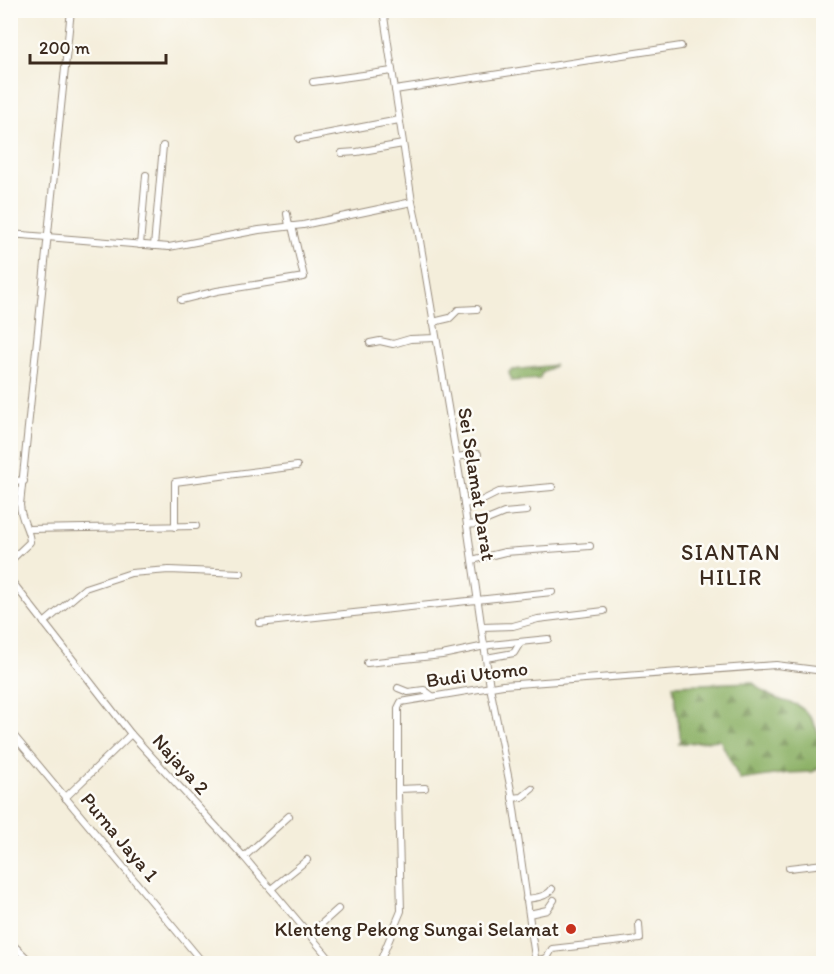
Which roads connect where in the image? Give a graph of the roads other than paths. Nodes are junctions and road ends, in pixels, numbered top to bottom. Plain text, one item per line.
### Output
1 (71, 10) edge
2 (383, 10) edge
3 (681, 46) dead end
4 (392, 71) junction
5 (313, 82) dead end
6 (402, 89) junction
7 (399, 120) junction
8 (299, 139) dead end
9 (403, 144) junction
10 (163, 146) dead end
11 (342, 153) dead end
12 (146, 175) dead end
13 (412, 202) junction
14 (287, 213) dead end
15 (290, 226) junction
16 (10, 234) edge
17 (47, 237) junction
18 (140, 245) junction
19 (154, 246) junction
20 (181, 300) dead end
21 (477, 309) dead end
22 (437, 321) junction
23 (436, 338) junction
24 (370, 342) dead end
25 (478, 454) dead end
26 (462, 457) junction
27 (297, 466) dead end
28 (10, 480) edge
29 (24, 481) junction
30 (552, 487) dead end
31 (469, 503) junction
32 (527, 511) dead end
33 (472, 524) junction
34 (196, 526) dead end
35 (175, 527) junction
36 (28, 529) junction
37 (590, 546) dead end
38 (474, 559) junction
39 (10, 561) edge
40 (241, 573) dead end
41 (10, 579) edge
42 (552, 592) dead end
43 (480, 598) junction
44 (603, 611) dead end
45 (44, 622) junction
46 (259, 623) dead end
47 (488, 627) junction
48 (548, 639) dead end
49 (520, 644) junction
50 (490, 645) junction
51 (492, 657) junction
52 (367, 663) dead end
53 (824, 671) edge
54 (493, 686) junction
55 (398, 688) dead end
56 (432, 696) junction
57 (10, 731) edge
58 (131, 734) junction
59 (425, 788) dead end
60 (398, 789) junction
61 (532, 789) dead end
62 (65, 798) junction
63 (516, 798) junction
64 (289, 816) dead end
65 (244, 857) junction
66 (307, 860) dead end
67 (824, 864) edge
68 (789, 868) dead end
69 (271, 889) junction
70 (552, 890) dead end
71 (526, 899) junction
72 (554, 900) dead end
73 (338, 909) dead end
74 (529, 914) junction
75 (639, 924) dead end
76 (309, 935) junction
77 (10, 942) edge
78 (536, 961) edge
79 (33, 963) edge
80 (204, 963) edge
81 (334, 963) edge
82 (379, 963) edge

1 - 17 street
2 - 4 street, Sei Selamat Darat
3 - 6 street
4 - 5 street
4 - 6 street, Sei Selamat Darat
6 - 7 street, Sei Selamat Darat
7 - 8 street
7 - 9 street, Sei Selamat Darat
9 - 11 street
9 - 13 street, Sei Selamat Darat
10 - 19 street
12 - 18 street
13 - 15 street
13 - 22 street, Sei Selamat Darat
14 - 15 street
15 - 19 street
15 - 20 street
16 - 17 street
17 - 18 street
17 - 29 street
18 - 19 street
21 - 22 street
22 - 23 street, Sei Selamat Darat
23 - 24 street
23 - 26 street, Sei Selamat Darat
25 - 26 street
26 - 31 street, Sei Selamat Darat
27 - 35 street
28 - 29 street
29 - 36 street
30 - 31 street
31 - 33 street, Sei Selamat Darat
32 - 33 street
33 - 38 street, Sei Selamat Darat
34 - 35 street
35 - 36 street
36 - 39 street
37 - 38 street
38 - 43 street, Sei Selamat Darat
40 - 45 street
41 - 45 street, Najaya 2
42 - 43 street
43 - 46 street
43 - 47 street, Sei Selamat Darat
44 - 47 street
45 - 58 street, Najaya 2
47 - 50 street, Sei Selamat Darat
48 - 49 street
49 - 50 street
49 - 51 street
50 - 51 street, Sei Selamat Darat
50 - 52 street
51 - 54 street, Sei Selamat Darat
53 - 54 street, Budi Utomo
54 - 56 street, Budi Utomo
54 - 63 street, Sei Selamat Darat
55 - 56 street
56 - 60 street, Budi Utomo
57 - 62 street, Purna Jaya 1
58 - 62 street
58 - 65 street, Najaya 2
59 - 60 street
60 - 82 street, Budi Utomo
61 - 63 street
62 - 80 street, Purna Jaya 1
63 - 71 street, Sei Selamat Darat
64 - 65 street
65 - 69 street, Najaya 2
66 - 69 street
67 - 68 street
69 - 76 street, Najaya 2
70 - 71 street
71 - 74 street, Sei Selamat Darat
72 - 74 street
73 - 76 street
74 - 78 street, Sei Selamat Darat
75 - 78 street
76 - 81 street, Najaya 2
77 - 79 street

